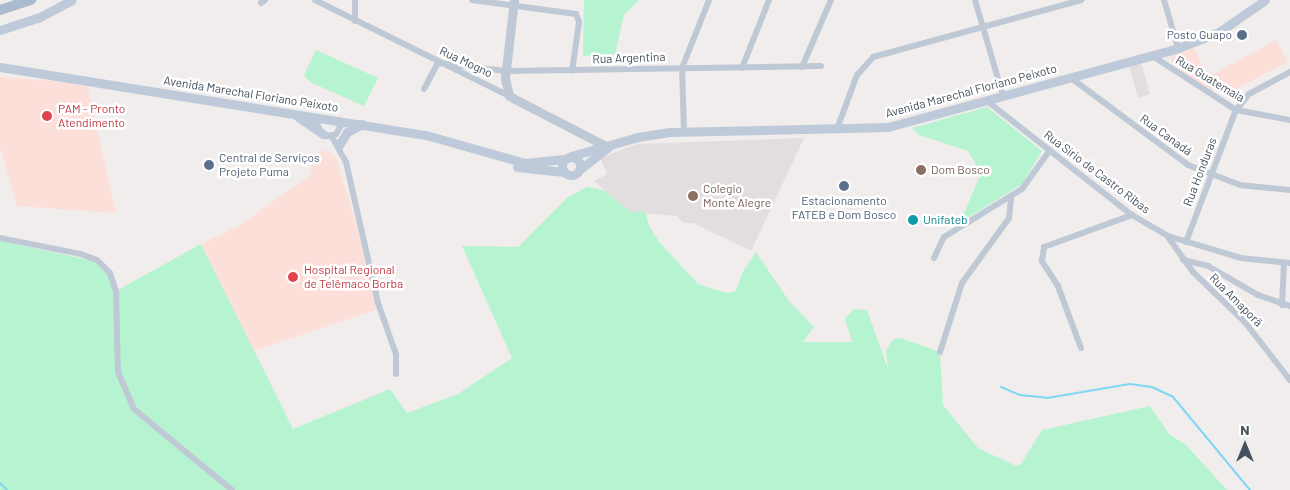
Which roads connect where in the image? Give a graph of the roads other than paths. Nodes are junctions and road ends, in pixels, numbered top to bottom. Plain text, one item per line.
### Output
1 (31, 0) edge
2 (72, 0) edge
3 (315, 0) edge
4 (355, 0) edge
5 (472, 0) edge
6 (709, 0) edge
7 (769, 0) edge
8 (831, 0) edge
9 (975, 0) edge
10 (1081, 0) edge
11 (1164, 0) edge
12 (1265, 0) edge
13 (514, 3) edge
14 (0, 10) edge
15 (355, 21) junction
16 (983, 27) junction
17 (0, 30) edge
18 (1178, 48) junction
19 (1151, 56) junction
20 (438, 63) junction
21 (821, 66) dead end
22 (802, 67) junction
23 (0, 68) edge
24 (682, 68) junction
25 (742, 68) junction
26 (506, 71) junction
27 (572, 71) junction
28 (1290, 72) edge
29 (1071, 78) junction
30 (424, 89) dead end
31 (509, 96) junction
32 (1003, 96) junction
33 (987, 101) junction
34 (1236, 110) junction
35 (295, 114) junction
36 (315, 118) junction
37 (1290, 120) edge
38 (343, 122) junction
39 (362, 124) junction
40 (837, 129) junction
41 (684, 131) junction
42 (328, 135) junction
43 (339, 146) junction
44 (608, 147) junction
45 (1050, 150) junction
46 (494, 156) junction
47 (570, 157) junction
48 (592, 161) junction
49 (579, 170) junction
50 (564, 172) junction
51 (1211, 176) junction
52 (1290, 190) edge
53 (1011, 198) junction
54 (1132, 214) junction
55 (1168, 236) junction
56 (0, 238) edge
57 (1186, 242) junction
58 (934, 258) dead end
59 (1183, 260) junction
60 (1287, 263) edge
61 (1282, 305) junction
62 (1290, 306) edge
63 (1081, 348) dead end
64 (940, 352) dead end
65 (396, 374) dead end
66 (1290, 380) edge
67 (232, 490) edge

1 - 14 main road
2 - 17 main road
3 - 15 street, Rua Mogno
4 - 15 street
5 - 13 street
6 - 24 street
7 - 25 street
8 - 22 street
9 - 16 street
10 - 16 street
11 - 18 street
12 - 18 main road, Avenida Marechal Floriano Peixoto
13 - 26 street
13 - 27 street
15 - 20 street, Rua Mogno
16 - 32 street
16 - 40 street
18 - 19 main road, Avenida Marechal Floriano Peixoto
19 - 29 main road, Avenida Marechal Floriano Peixoto
19 - 34 street, Rua Guatemala
20 - 26 street, Rua Argentina
20 - 30 street
20 - 31 street, Rua Mogno
21 - 22 street, Rua Argentina
22 - 25 street, Rua Argentina
23 - 35 main road, Avenida Marechal Floriano Peixoto
24 - 25 street, Rua Argentina
24 - 27 street, Rua Argentina
24 - 41 street
26 - 27 street, Rua Argentina
26 - 31 street
28 - 34 street
29 - 32 main road, Avenida Marechal Floriano Peixoto
29 - 51 street, Rua Canadá
31 - 44 street, Rua Mogno
32 - 33 main road, Avenida Marechal Floriano Peixoto
33 - 40 main road, Avenida Marechal Floriano Peixoto
33 - 45 street, Rua Sírio de Castro Ribas
34 - 37 street, Rua Guatemala
34 - 51 street, Rua Honduras
35 - 36 main road, Avenida Marechal Floriano Peixoto
35 - 42 main road
36 - 38 main road, Avenida Marechal Floriano Peixoto
36 - 42 street
38 - 39 main road, Avenida Marechal Floriano Peixoto
38 - 42 street
39 - 43 main road
39 - 46 main road, Avenida Marechal Floriano Peixoto
40 - 41 main road, Avenida Marechal Floriano Peixoto
41 - 44 main road, Avenida Marechal Floriano Peixoto
42 - 43 street
43 - 65 street
44 - 47 main road, Avenida Marechal Floriano Peixoto
44 - 48 main road, Avenida Marechal Floriano Peixoto
45 - 53 street
45 - 54 street, Rua Sírio de Castro Ribas
46 - 47 main road, Avenida Marechal Floriano Peixoto
46 - 50 main road, Avenida Marechal Floriano Peixoto
47 - 48 main road
47 - 49 main road
47 - 50 main road
48 - 49 main road, Avenida Marechal Floriano Peixoto
49 - 50 main road, Avenida Marechal Floriano Peixoto
51 - 52 street, Rua Canadá
51 - 57 street, Rua Honduras
53 - 58 street
53 - 64 street
54 - 55 street, Rua Sírio de Castro Ribas
54 - 63 street
55 - 57 street, Rua Sírio de Castro Ribas
55 - 59 street, Rua Amaporã
56 - 67 street
57 - 60 street, Rua Sírio de Castro Ribas
59 - 61 street
59 - 66 street, Rua Amaporã
60 - 61 street
61 - 62 street

